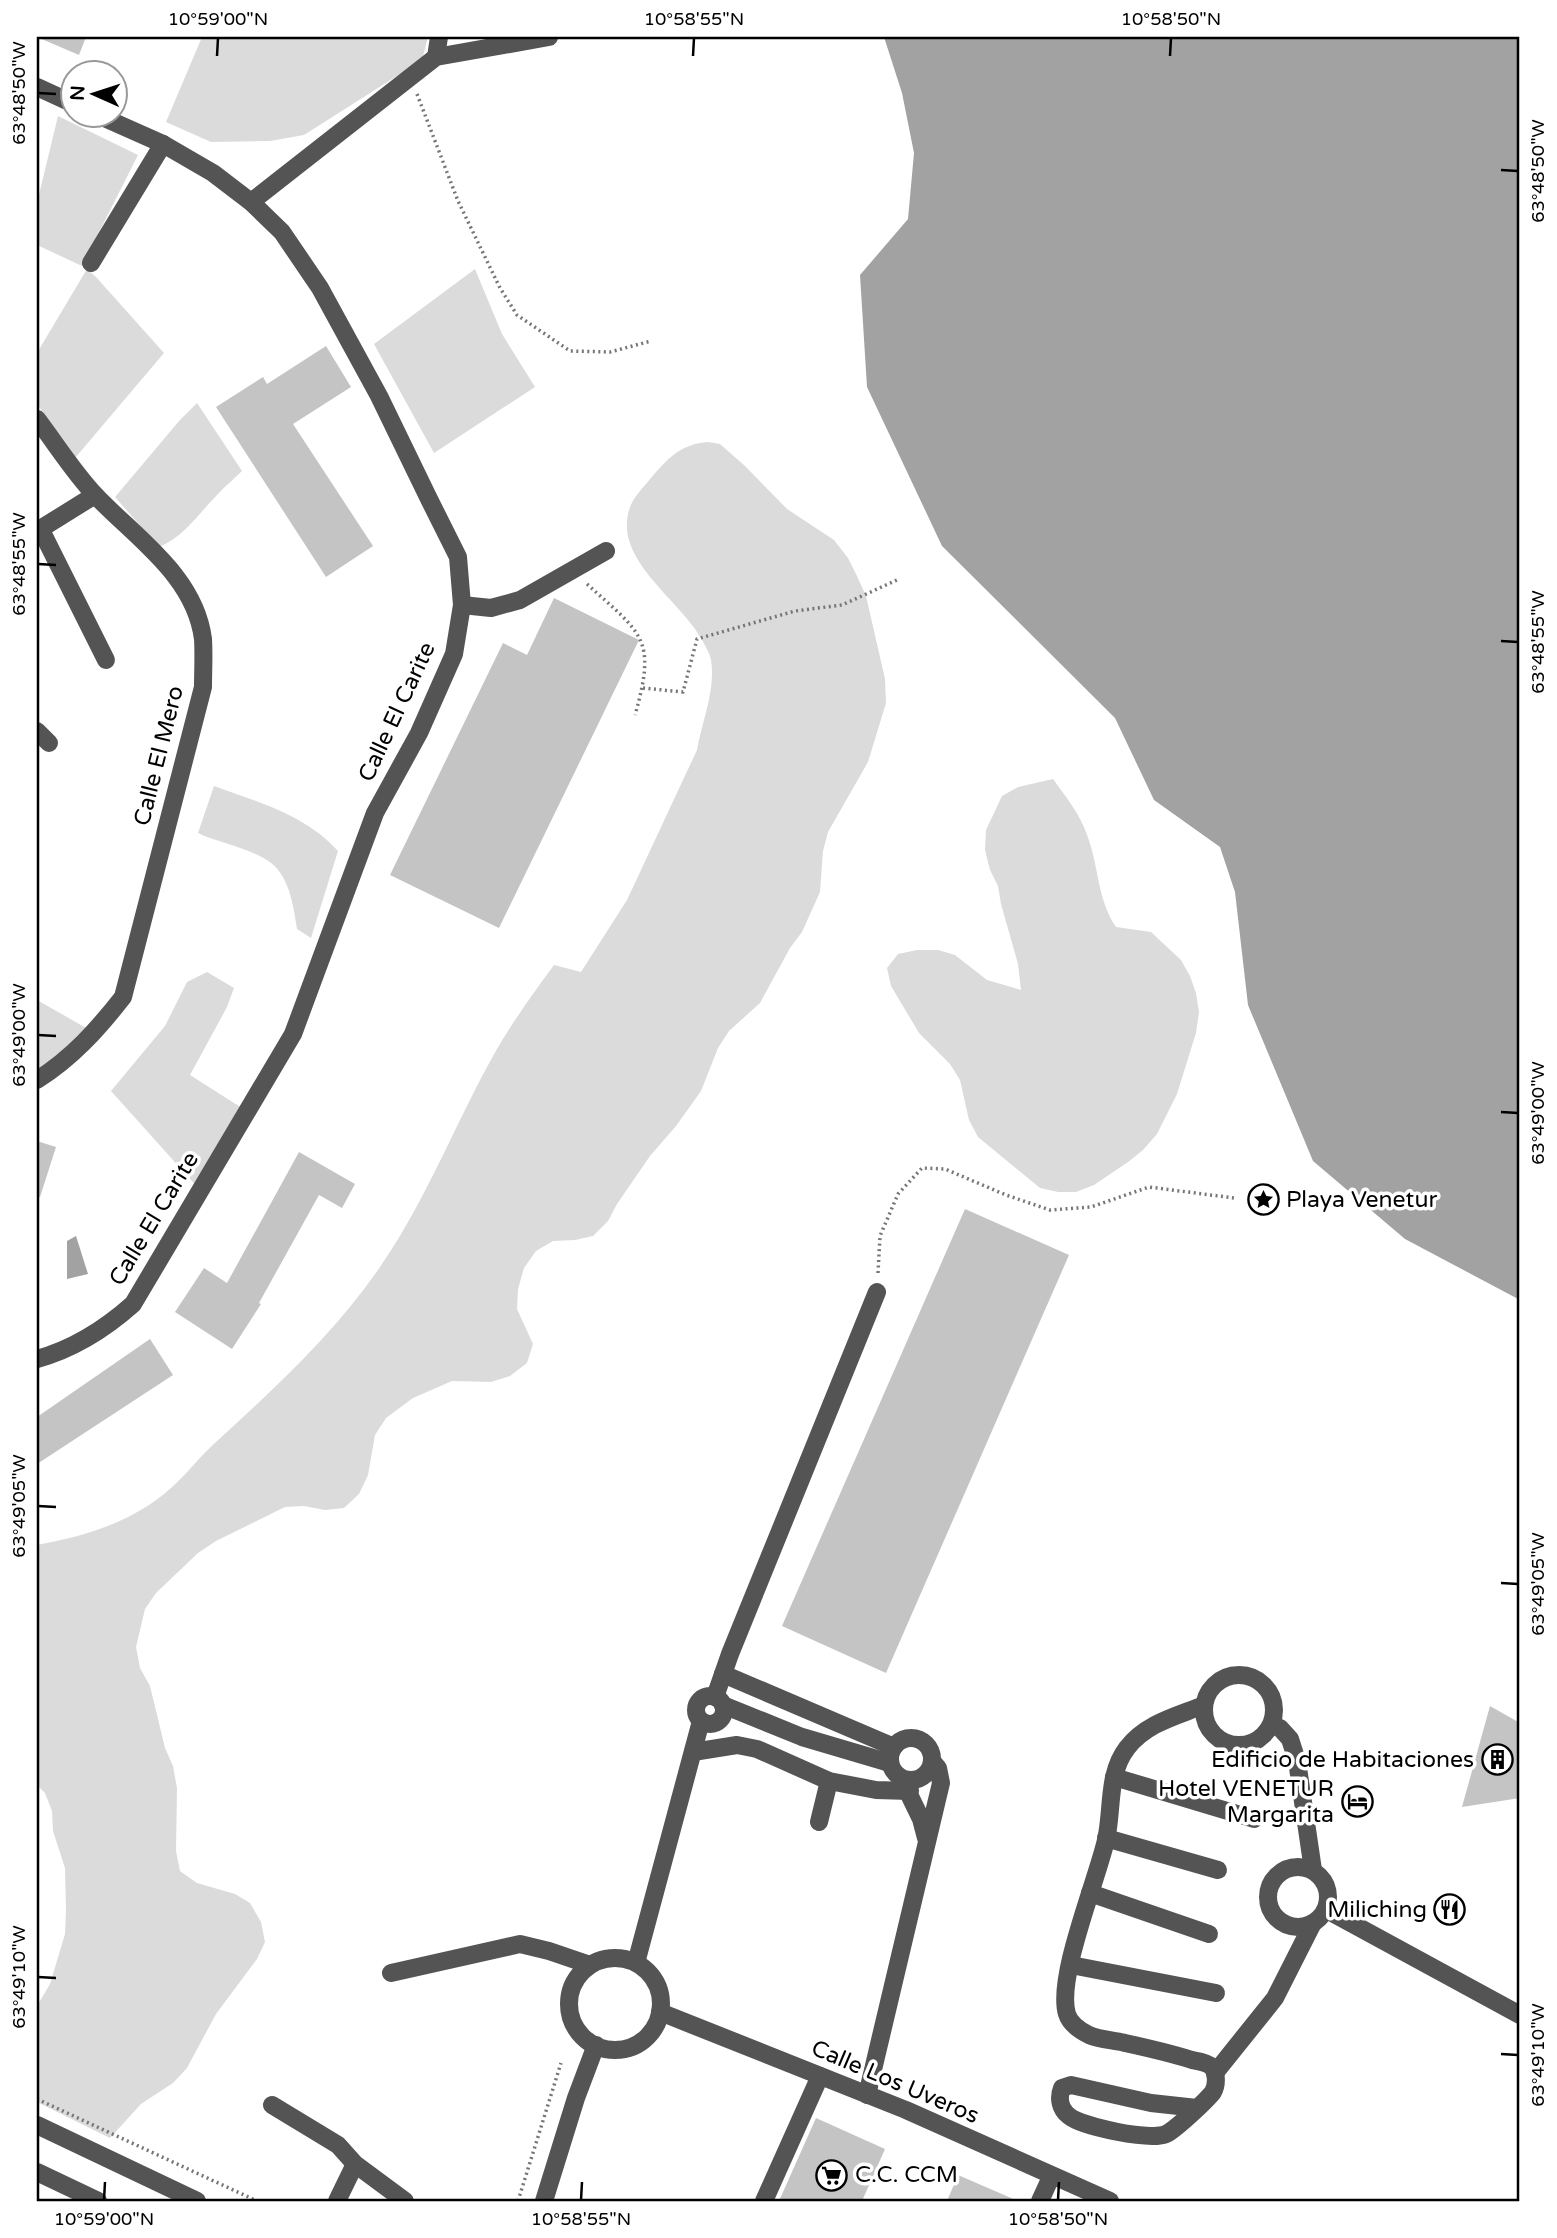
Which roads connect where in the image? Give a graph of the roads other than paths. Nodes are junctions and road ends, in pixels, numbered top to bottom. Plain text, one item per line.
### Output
1 (439, 37) edge
2 (549, 37) edge
3 (436, 57) junction
4 (37, 87) edge
5 (60, 98) edge
6 (130, 129) edge
7 (163, 144) junction
8 (251, 202) junction
9 (91, 263) dead end
10 (37, 419) edge
11 (95, 495) junction
12 (38, 529) edge
13 (606, 551) dead end
14 (462, 605) junction
15 (106, 660) dead end
16 (37, 1080) edge
17 (877, 1292) road end
18 (37, 1359) edge
19 (723, 1674) junction
20 (719, 1701) junction
21 (1204, 1706) junction
22 (1271, 1725) junction
23 (693, 1752) junction
24 (932, 1761) junction
25 (898, 1770) junction
26 (1114, 1777) junction
27 (829, 1781) junction
28 (1254, 1819) dead end
29 (819, 1822) dead end
30 (926, 1838) junction
31 (1107, 1838) junction
32 (1218, 1870) dead end
33 (1313, 1870) junction
34 (1090, 1894) junction
35 (1326, 1910) junction
36 (1312, 1925) junction
37 (1209, 1934) dead end
38 (636, 1963) junction
39 (590, 1965) junction
40 (1071, 1965) junction
41 (391, 1973) dead end
42 (1216, 1993) dead end
43 (660, 2012) junction
44 (1520, 2015) edge
45 (596, 2045) junction
46 (1215, 2073) junction
47 (820, 2076) junction
48 (867, 2095) junction
49 (272, 2105) dead end
50 (1197, 2108) junction
51 (37, 2125) edge
52 (355, 2164) junction
53 (37, 2172) edge
54 (1051, 2177) junction
55 (98, 2201) edge
56 (197, 2201) edge
57 (337, 2201) edge
58 (405, 2201) edge
59 (544, 2201) edge
60 (764, 2201) edge
61 (1040, 2201) edge
62 (1110, 2201) edge

1 - 3 street
2 - 3 street
3 - 8 street
4 - 5 street
6 - 7 street, Calle El Carite
7 - 8 street, Calle El Carite
7 - 9 street
8 - 14 street, Calle El Carite
10 - 11 street, Calle El Mero
11 - 12 street
11 - 16 street, Calle El Mero
12 - 15 street
13 - 14 street
14 - 18 street, Calle El Carite
17 - 19 street
19 - 20 street
19 - 25 street
20 - 23 street
20 - 25 street
21 - 22 street
21 - 22 street
21 - 26 street
22 - 33 street
23 - 27 street
23 - 38 street
24 - 25 street
24 - 25 street
24 - 30 street
25 - 27 street
25 - 30 street
26 - 28 street
26 - 31 street
27 - 29 street
30 - 48 street
31 - 32 street
31 - 34 street
33 - 35 street
33 - 36 street
34 - 37 street
34 - 40 street
35 - 36 street
35 - 44 street
36 - 46 street
38 - 39 street
38 - 43 street
39 - 41 street
39 - 45 street
40 - 42 street
40 - 46 street
43 - 45 street
43 - 47 street, Calle Los Uveros
45 - 59 street
46 - 50 street
47 - 48 street, Calle Los Uveros
47 - 60 street
48 - 54 street, Calle Los Uveros
49 - 52 street
50 - 50 street
51 - 56 street
52 - 57 street
52 - 58 street
53 - 55 street
54 - 61 street
54 - 62 street, Calle Los Uveros

